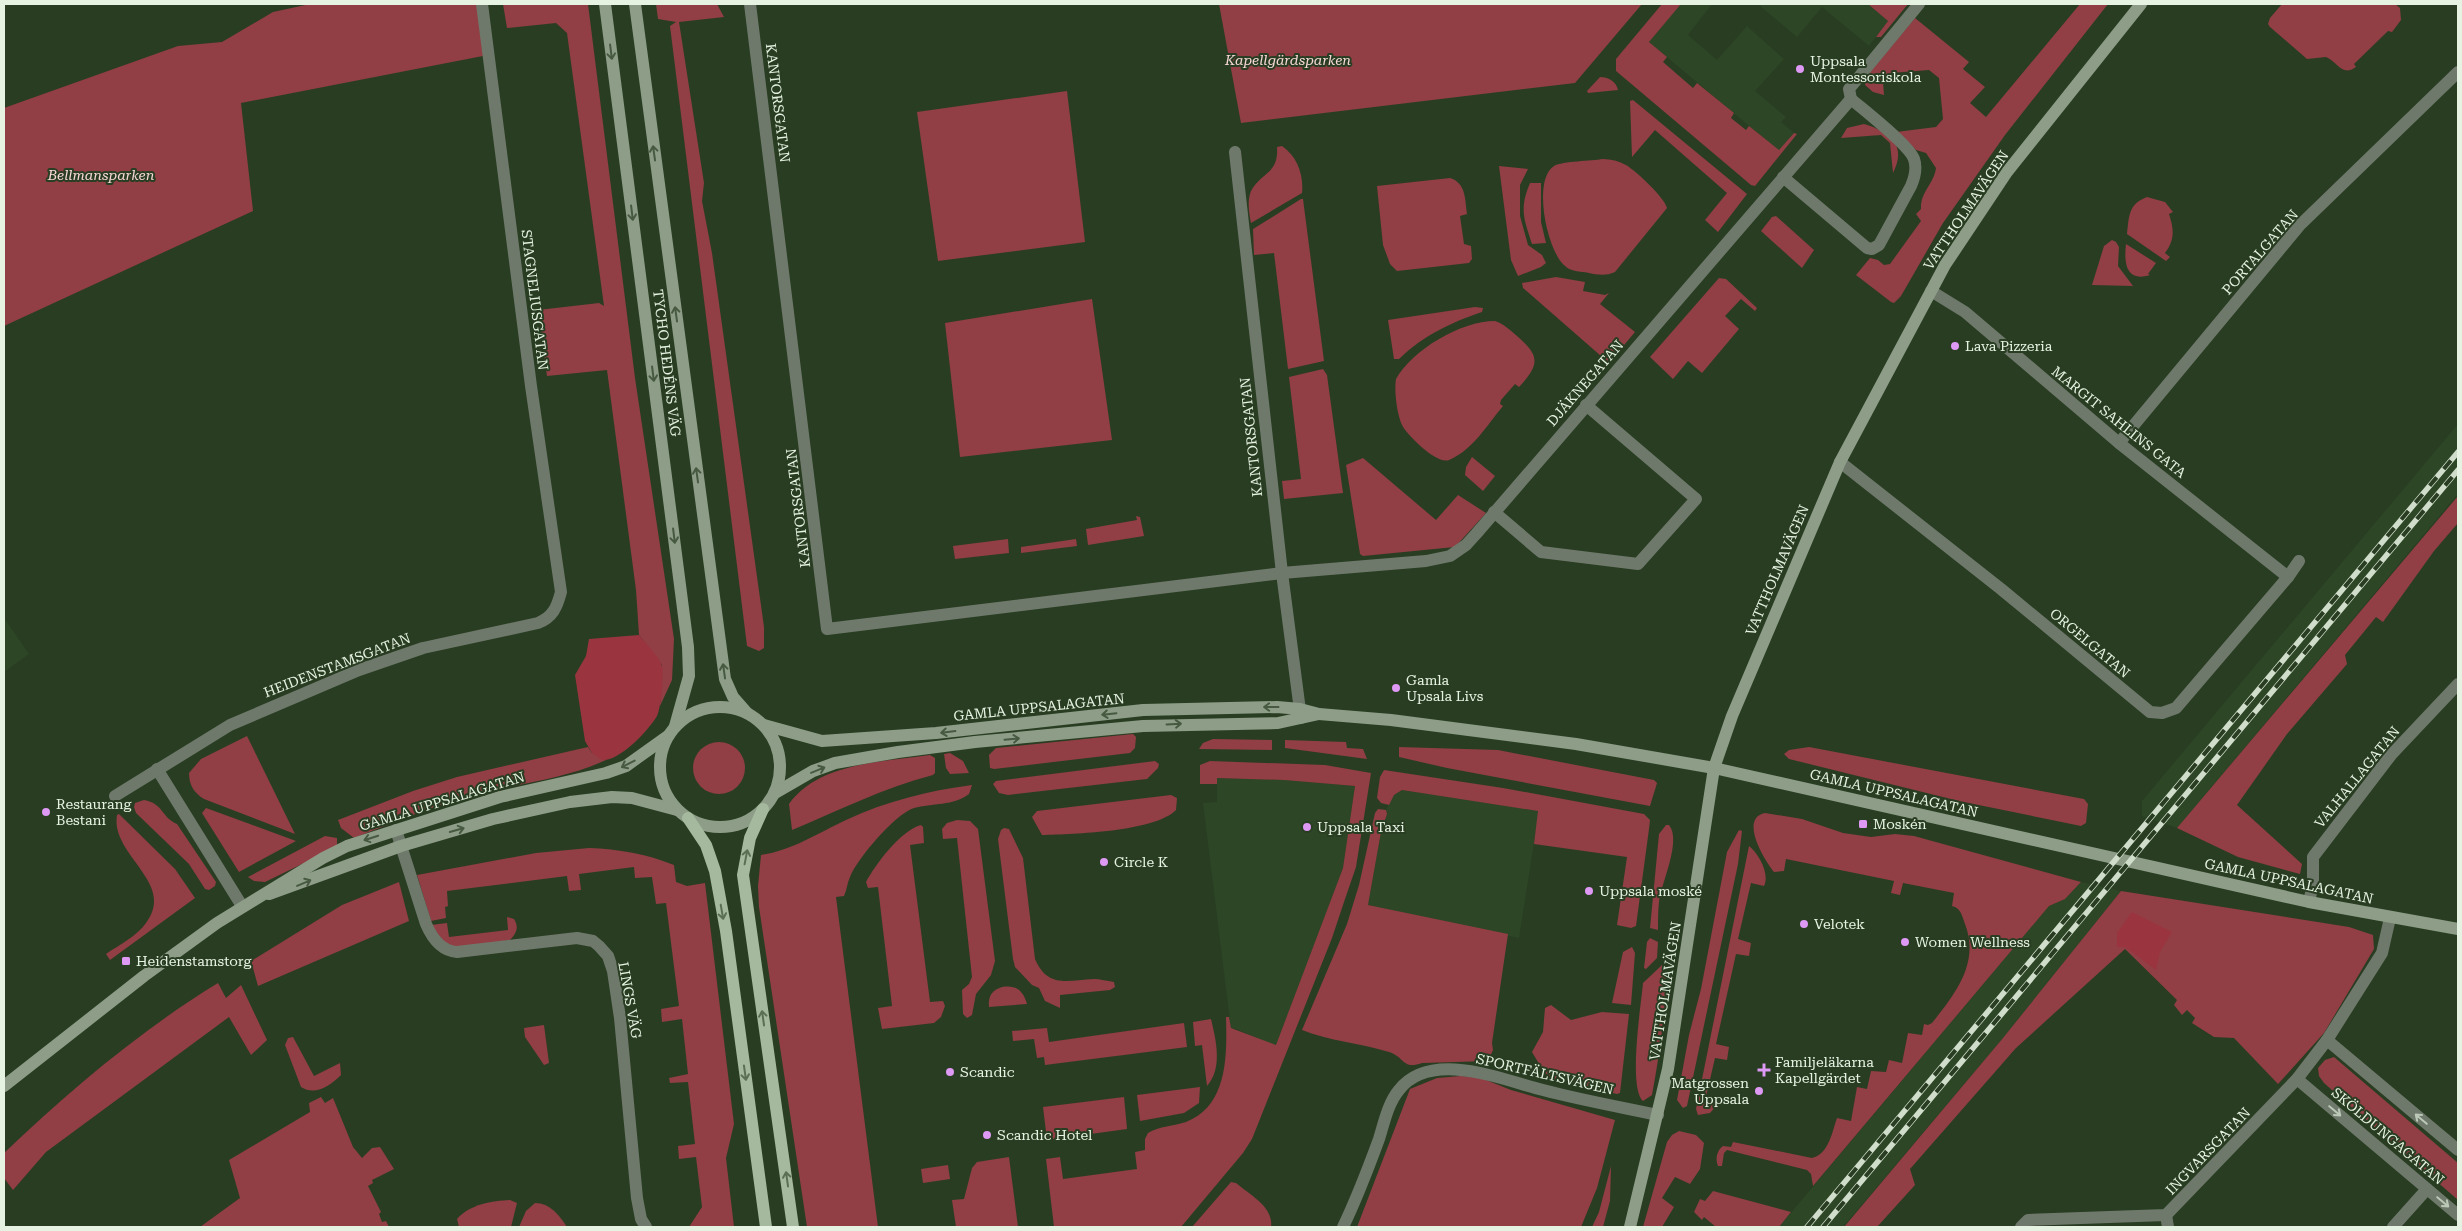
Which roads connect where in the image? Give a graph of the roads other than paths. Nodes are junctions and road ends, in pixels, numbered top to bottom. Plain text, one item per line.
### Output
1 (482, 4) edge
2 (605, 4) edge
3 (634, 4) edge
4 (750, 4) edge
5 (1919, 4) edge
6 (2141, 4) edge
7 (2458, 72) edge
8 (1851, 98) junction
9 (1234, 152) dead end
10 (1783, 177) junction
11 (1931, 290) junction
12 (1586, 405) junction
13 (2119, 443) junction
14 (1840, 462) junction
15 (1494, 512) junction
16 (2299, 561) dead end
17 (1282, 573) junction
18 (2288, 577) junction
19 (1208, 582) joint
20 (559, 600) joint
21 (2458, 684) edge
22 (747, 713) junction
23 (1301, 714) junction
24 (764, 725) junction
25 (671, 731) junction
26 (1714, 768) junction
27 (157, 769) junction
28 (775, 793) junction
29 (115, 796) dead end
30 (763, 809) junction
31 (677, 810) junction
32 (688, 818) junction
33 (396, 830) junction
34 (401, 846) junction
35 (258, 898) junction
36 (2310, 902) junction
37 (242, 906) junction
38 (2390, 918) junction
39 (2458, 929) edge
40 (2327, 1040) junction
41 (2298, 1079) junction
42 (4, 1086) edge
43 (1658, 1115) junction
44 (2458, 1150) edge
45 (2427, 1189) junction
46 (2458, 1215) edge
47 (2167, 1221) edge
48 (2458, 1222) edge
49 (646, 1227) edge
50 (766, 1227) edge
51 (794, 1227) edge
52 (1343, 1227) edge
53 (1630, 1227) edge
54 (2022, 1227) edge
55 (2393, 1227) edge
56 (2454, 1227) edge

1 - 20 street, STAGNELIUSGATAN
2 -> 25 street, TYCHO HEDÉNS VÄG
22 -> 3 street, TYCHO HEDÉNS VÄG
4 - 19 street, KANTORSGATAN
5 - 8 street, DJÄKNEGATAN
6 - 11 street, VATTHOLMAVÄGEN
7 - 13 street, PORTALGATAN
8 - 10 street, DJÄKNEGATAN
8 - 10 street
9 - 17 street, KANTORSGATAN
10 - 12 street, DJÄKNEGATAN
11 - 13 street, MARGIT SAHLINS GATA
11 - 14 street, VATTHOLMAVÄGEN
12 - 15 street, DJÄKNEGATAN
12 - 15 street
13 - 18 street, MARGIT SAHLINS GATA
14 - 18 street, ORGELGATAN
14 - 26 street, VATTHOLMAVÄGEN
15 - 17 street, DJÄKNEGATAN
16 - 18 street, ORGELGATAN
17 - 19 street, DJÄKNEGATAN
17 - 23 street, KANTORSGATAN
20 - 27 street, HEIDENSTAMSGATAN
21 - 36 street, VALHALLAGATAN
22 - 24 street
22 - 25 street
23 -> 24 street, GAMLA UPPSALAGATAN
23 - 26 street, GAMLA UPPSALAGATAN
28 -> 23 street, GAMLA UPPSALAGATAN
24 - 28 street
25 - 31 street
25 -> 33 street, GAMLA UPPSALAGATAN
26 - 36 street, GAMLA UPPSALAGATAN
26 - 43 street, VATTHOLMAVÄGEN
27 - 29 street, HEIDENSTAMSGATAN
27 - 37 street
28 - 30 street
30 - 32 street
51 -> 30 main road
31 - 32 street
34 -> 31 street, GAMLA UPPSALAGATAN
32 -> 50 main road
33 - 34 street, LINGS VÄG
33 -> 35 street, GAMLA UPPSALAGATAN
35 -> 34 street, GAMLA UPPSALAGATAN
34 - 49 street, LINGS VÄG
35 - 37 street, GAMLA UPPSALAGATAN
36 - 38 street, GAMLA UPPSALAGATAN
37 - 42 street, GAMLA UPPSALAGATAN
38 - 39 street, GAMLA UPPSALAGATAN
38 - 40 street, INGVARSGATAN
40 - 41 street, INGVARSGATAN
44 -> 40 street
41 -> 45 street, SKÖLDUNGAGATAN
41 - 47 street, INGVARSGATAN
43 - 52 street, SPORTFÄLTSVÄGEN
43 - 53 street, VATTHOLMAVÄGEN
45 -> 46 street, SKÖLDUNGAGATAN
45 - 55 street
47 - 54 street, INGVARSGATAN
48 - 56 street

